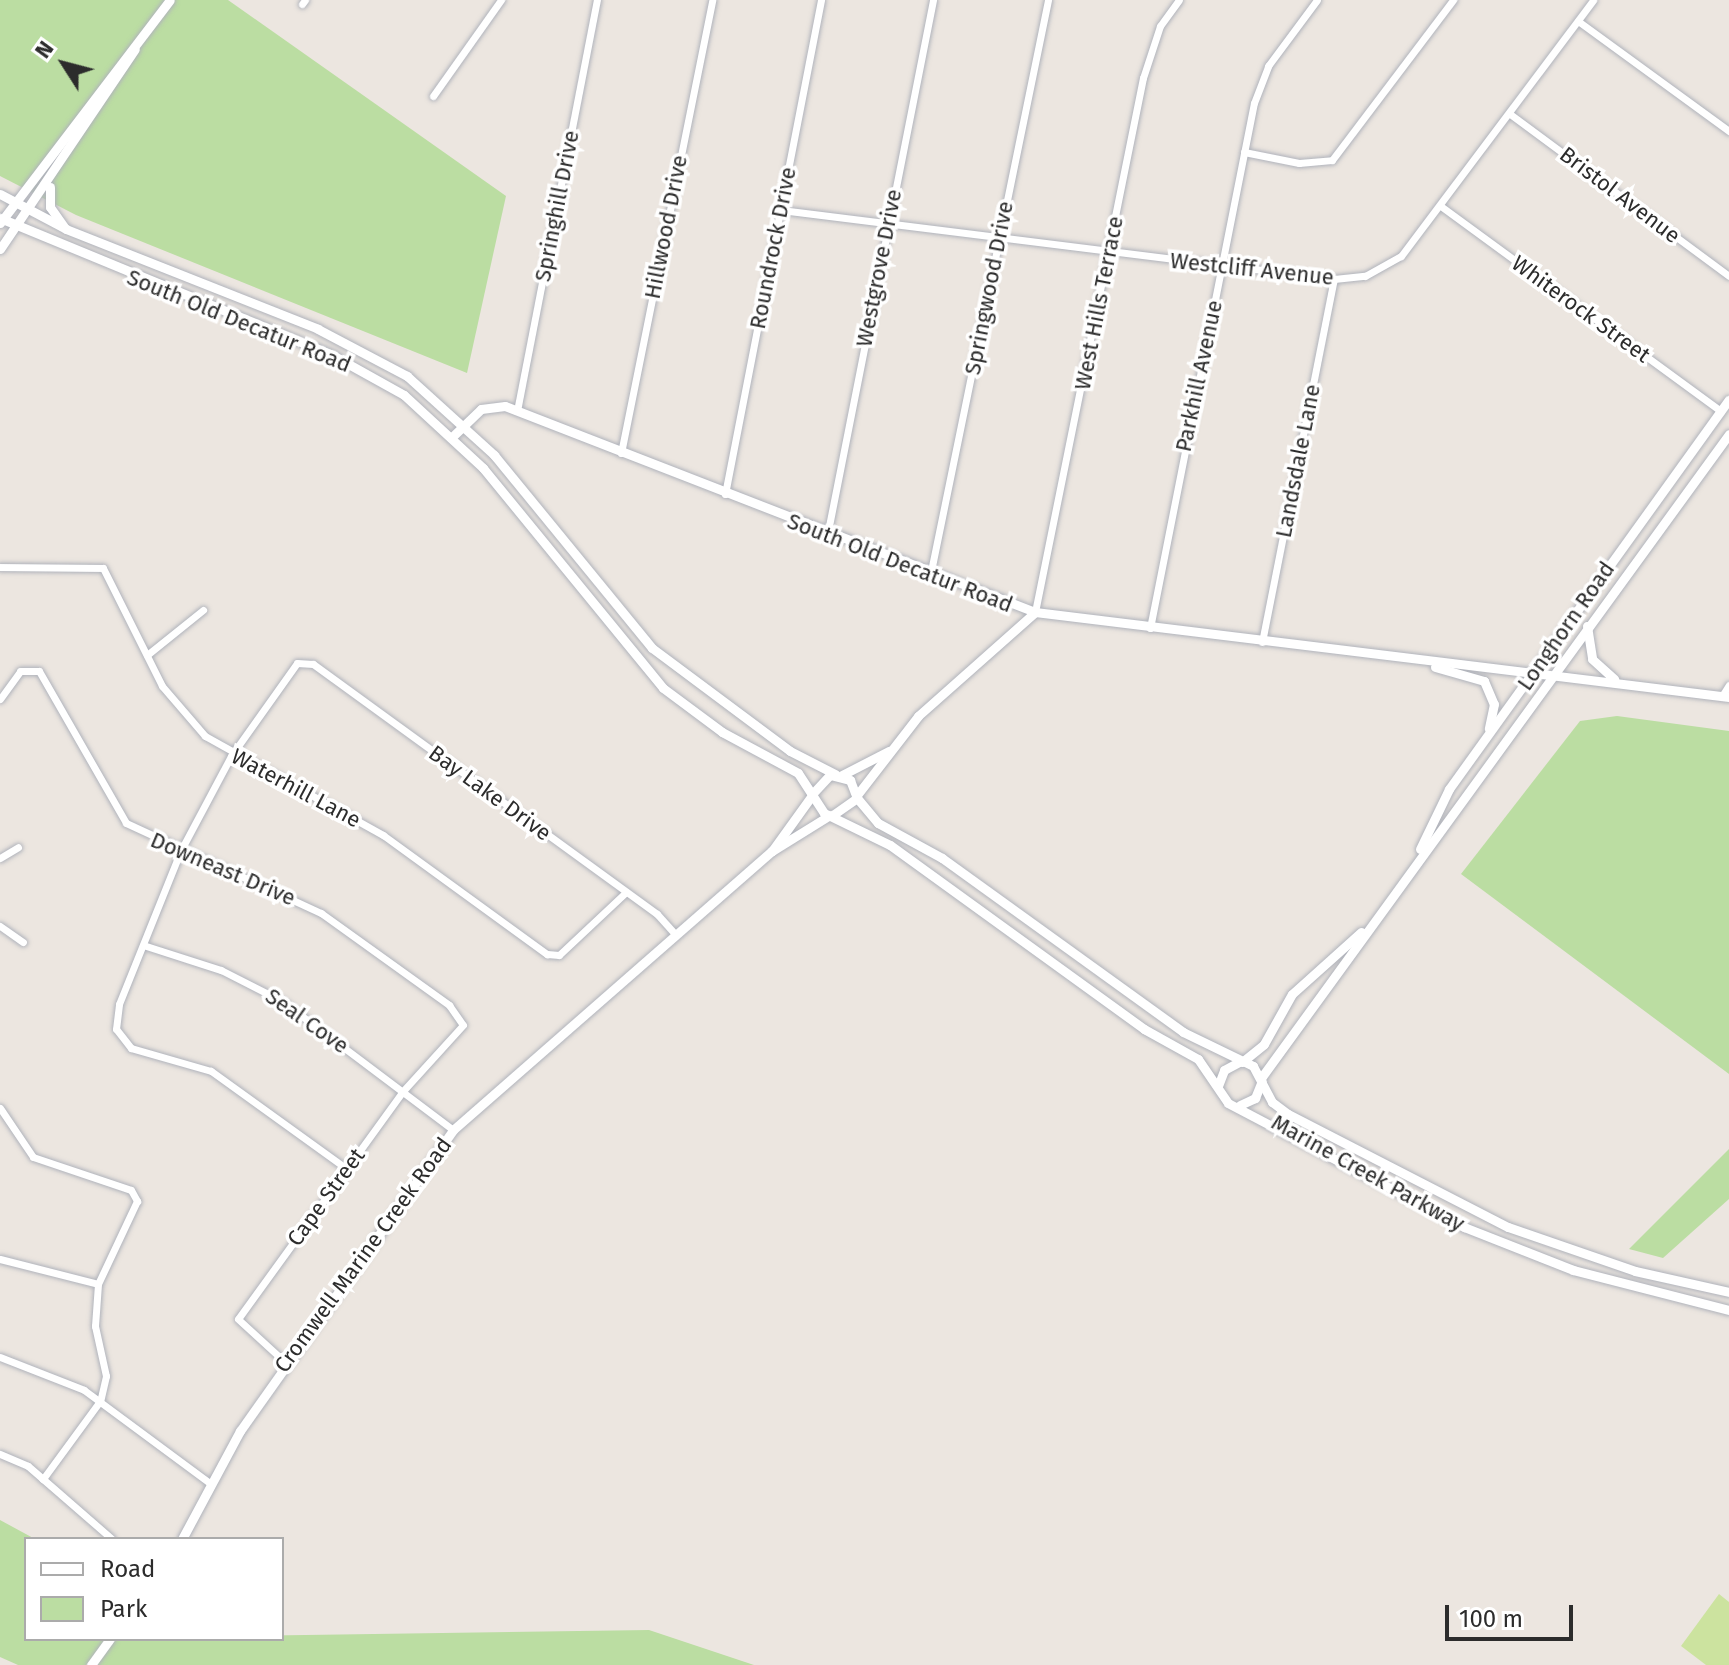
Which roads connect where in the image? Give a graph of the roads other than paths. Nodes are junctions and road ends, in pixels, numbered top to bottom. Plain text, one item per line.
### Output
1 (170, 0) edge
2 (501, 0) edge
3 (597, 0) edge
4 (712, 0) edge
5 (821, 0) edge
6 (933, 0) edge
7 (1048, 0) edge
8 (1179, 0) edge
9 (1317, 0) edge
10 (1453, 0) edge
11 (1593, 0) edge
12 (1578, 21) junction
13 (135, 49) junction
14 (433, 96) dead end
15 (1510, 114) junction
16 (1729, 131) edge
17 (1244, 152) junction
18 (53, 178) junction
19 (0, 194) edge
20 (14, 203) junction
21 (1442, 207) junction
22 (26, 210) junction
23 (781, 210) junction
24 (1, 220) edge
25 (888, 222) junction
26 (15, 226) junction
27 (66, 229) junction
28 (999, 239) junction
29 (0, 249) edge
30 (1107, 252) junction
31 (1222, 267) junction
32 (1729, 276) edge
33 (1334, 279) junction
34 (224, 291) junction
35 (216, 310) junction
36 (1729, 400) edge
37 (517, 411) junction
38 (1721, 411) junction
39 (465, 424) junction
40 (1729, 434) edge
41 (453, 436) junction
42 (620, 454) junction
43 (1677, 471) junction
44 (1692, 482) junction
45 (725, 496) junction
46 (827, 536) junction
47 (0, 567) edge
48 (930, 576) junction
49 (203, 610) dead end
50 (1035, 612) junction
51 (1587, 626) junction
52 (1150, 628) junction
53 (642, 638) junction
54 (1262, 642) junction
55 (627, 650) junction
56 (147, 655) junction
57 (1377, 655) junction
58 (1534, 672) junction
59 (1551, 674) junction
60 (1617, 681) junction
61 (1729, 685) edge
62 (1726, 696) edge
63 (0, 699) edge
64 (1488, 734) junction
65 (889, 751) junction
66 (231, 756) junction
67 (838, 775) junction
68 (813, 793) junction
69 (857, 797) junction
70 (832, 815) junction
71 (18, 847) dead end
72 (181, 850) junction
73 (772, 851) junction
74 (0, 858) edge
75 (1417, 860) junction
76 (626, 892) junction
77 (1372, 922) junction
78 (0, 926) edge
79 (675, 934) junction
80 (23, 942) dead end
81 (143, 945) junction
82 (463, 1029) joint
83 (1241, 1062) junction
84 (1262, 1079) junction
85 (1218, 1086) junction
86 (403, 1091) junction
87 (1237, 1105) junction
88 (0, 1108) edge
89 (453, 1130) junction
90 (347, 1169) junction
91 (0, 1259) edge
92 (98, 1284) junction
93 (1729, 1292) edge
94 (1729, 1310) edge
95 (0, 1357) edge
96 (285, 1362) junction
97 (100, 1401) junction
98 (0, 1454) edge
99 (43, 1479) junction
100 (211, 1484) junction
101 (110, 1537) edge
102 (183, 1537) edge
103 (109, 1641) edge
104 (91, 1665) edge

1 - 13 main road
2 - 14 street
3 - 37 street, Springhill Drive
4 - 42 street, Hillwood Drive
5 - 23 street, Roundrock Drive
6 - 25 street, Westgrove Drive
7 - 28 street, Springwood Drive
8 - 30 street, West Hills Terrace
9 - 17 street, Parkhill Avenue
10 - 17 street
11 - 12 street, Westcliff Avenue
12 - 15 street, Westcliff Avenue
12 - 16 street
13 - 18 main road
13 - 20 main road
15 - 21 street, Westcliff Avenue
15 - 32 street, Bristol Avenue
17 - 31 street, Parkhill Avenue
18 - 22 main road
18 - 27 main road
19 - 20 main road, South Old Decatur Road
20 - 22 main road, South Old Decatur Road
20 - 24 main road
21 - 33 street, Westcliff Avenue
21 - 38 street, Whiterock Street
22 - 26 main road
22 - 27 main road, South Old Decatur Road
23 - 25 street, Westcliff Avenue
23 - 45 street, Roundrock Drive
24 - 26 main road, South Old Decatur Road
25 - 28 street, Westcliff Avenue
25 - 46 street, Westgrove Drive
26 - 29 main road
26 - 35 main road, South Old Decatur Road
27 - 34 main road, South Old Decatur Road
28 - 30 street, Westcliff Avenue
28 - 48 street, Springwood Drive
30 - 31 street, Westcliff Avenue
30 - 50 street, West Hills Terrace
31 - 33 street, Westcliff Avenue
31 - 52 street, Parkhill Avenue
33 - 54 street, Landsdale Lane
34 - 35 main road
34 - 39 main road, South Old Decatur Road
35 - 41 main road, South Old Decatur Road
36 - 38 main road, Longhorn Road
37 - 39 main road, South Old Decatur Road
37 - 42 main road, South Old Decatur Road
38 - 43 main road, Longhorn Road
39 - 41 main road
39 - 53 main road, South Old Decatur Road
40 - 44 main road, Longhorn Road
41 - 55 main road, South Old Decatur Road
42 - 45 main road, South Old Decatur Road
43 - 44 main road
43 - 58 main road, Longhorn Road
44 - 51 main road, Longhorn Road
45 - 46 main road, South Old Decatur Road
46 - 48 main road, South Old Decatur Road
47 - 56 street, Waterhill Lane
48 - 50 main road, South Old Decatur Road
49 - 56 street
50 - 52 main road, South Old Decatur Road
50 - 65 main road
51 - 59 main road, Longhorn Road
51 - 60 main road
52 - 54 main road, South Old Decatur Road
53 - 55 main road
53 - 67 main road, South Old Decatur Road
54 - 57 main road, South Old Decatur Road
55 - 68 main road, South Old Decatur Road
56 - 66 street, Waterhill Lane
57 - 58 main road, South Old Decatur Road
57 - 64 main road
58 - 59 main road, South Old Decatur Road
58 - 64 main road, Longhorn Road
59 - 60 main road, South Old Decatur Road
59 - 75 main road, Longhorn Road
60 - 62 main road, South Old Decatur Road
61 - 62 street
63 - 72 street, Downeast Drive
64 - 75 main road, Longhorn Road
65 - 67 main road
65 - 69 main road
66 - 72 street
66 - 76 street, Waterhill Lane
66 - 76 street, Bay Lake Drive
67 - 68 main road, Cromwell Marine Creek Road
67 - 69 main road
68 - 70 main road
68 - 73 main road, Cromwell Marine Creek Road
69 - 70 main road, Cromwell Marine Creek Road
69 - 83 main road
70 - 73 main road, Cromwell Marine Creek Road
70 - 85 main road
71 - 74 street
72 - 81 street
72 - 82 street, Downeast Drive
73 - 79 main road, Cromwell Marine Creek Road
75 - 77 main road, Longhorn Road
76 - 79 street, Bay Lake Drive
77 - 83 main road, Longhorn Road
77 - 84 main road, Longhorn Road
78 - 80 street
79 - 89 main road, Cromwell Marine Creek Road
81 - 86 street, Seal Cove
81 - 90 street
82 - 86 street, Cape Street
83 - 84 main road
83 - 85 main road
84 - 87 main road
84 - 93 main road, Marine Creek Parkway
85 - 87 main road
86 - 89 street, Seal Cove
86 - 90 street, Cape Street
87 - 94 main road, Marine Creek Parkway
88 - 92 street
89 - 96 main road, Cromwell Marine Creek Road
90 - 96 street, Cape Street
91 - 92 street
92 - 97 street
95 - 97 street
96 - 100 main road, Cromwell Marine Creek Road
97 - 99 street
97 - 100 street
98 - 99 street
99 - 101 street
100 - 102 main road, Cromwell Marine Creek Road
103 - 104 main road

